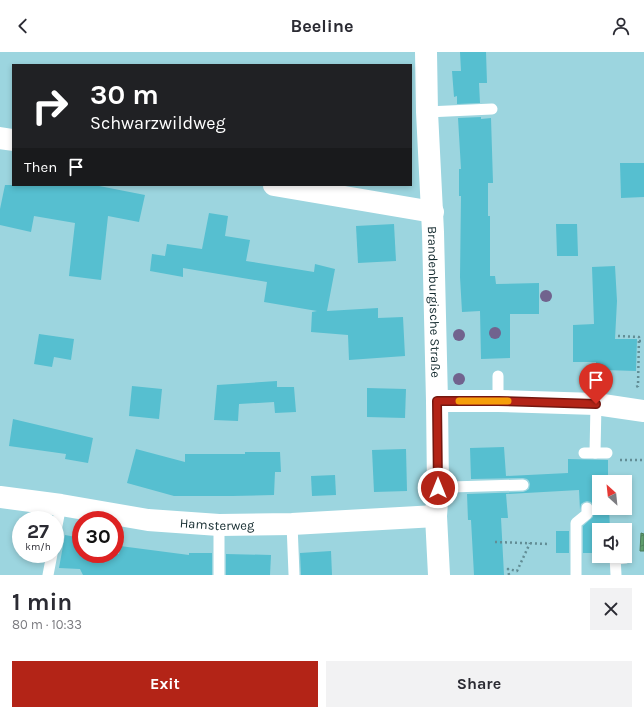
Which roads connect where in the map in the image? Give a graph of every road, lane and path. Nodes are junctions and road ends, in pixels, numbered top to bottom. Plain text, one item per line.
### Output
1 (426, 52) edge
2 (492, 109) dead end
3 (427, 112) junction
4 (0, 138) edge
5 (12, 140) edge
6 (280, 186) edge
7 (433, 212) junction
8 (618, 336) dead end
9 (639, 341) junction
10 (644, 341) edge
11 (599, 373) dead end
12 (498, 376) dead end
13 (634, 388) dead end
14 (437, 401) junction
15 (498, 401) junction
16 (596, 404) junction
17 (644, 411) edge
18 (607, 454) joint
19 (644, 460) edge
20 (523, 485) dead end
21 (438, 488) junction
22 (0, 497) edge
23 (61, 506) junction
24 (587, 508) dead end
25 (60, 511) edge
26 (436, 516) junction
27 (292, 524) junction
28 (219, 525) junction
29 (495, 542) dead end
30 (530, 543) junction
31 (550, 544) dead end
32 (50, 563) edge
33 (615, 563) edge
34 (294, 574) dead end
35 (48, 575) edge
36 (219, 575) edge
37 (439, 575) edge
38 (509, 575) edge
39 (576, 575) edge
40 (616, 575) edge

1 - 3 street, Brandenburgische Straße
2 - 3 lane
3 - 7 street, Brandenburgische Straße
4 - 5 street
6 - 7 street
7 - 14 street, Brandenburgische Straße
8 - 9 path
9 - 10 path
9 - 13 path
11 - 16 lane
12 - 15 lane
14 - 15 street
14 - 21 street, Brandenburgische Straße
15 - 16 street
16 - 17 street
16 - 18 lane
18 - 19 path
20 - 21 lane
21 - 26 street, Brandenburgische Straße
22 - 23 street, Hamsterweg
23 - 25 lane
23 - 28 street, Hamsterweg
24 - 39 lane
26 - 27 street, Hamsterweg
26 - 37 street, Brandenburgische Straße
27 - 28 street, Hamsterweg
27 - 34 lane
28 - 36 lane
29 - 30 path
30 - 31 path
30 - 38 path
32 - 35 lane
33 - 40 lane

